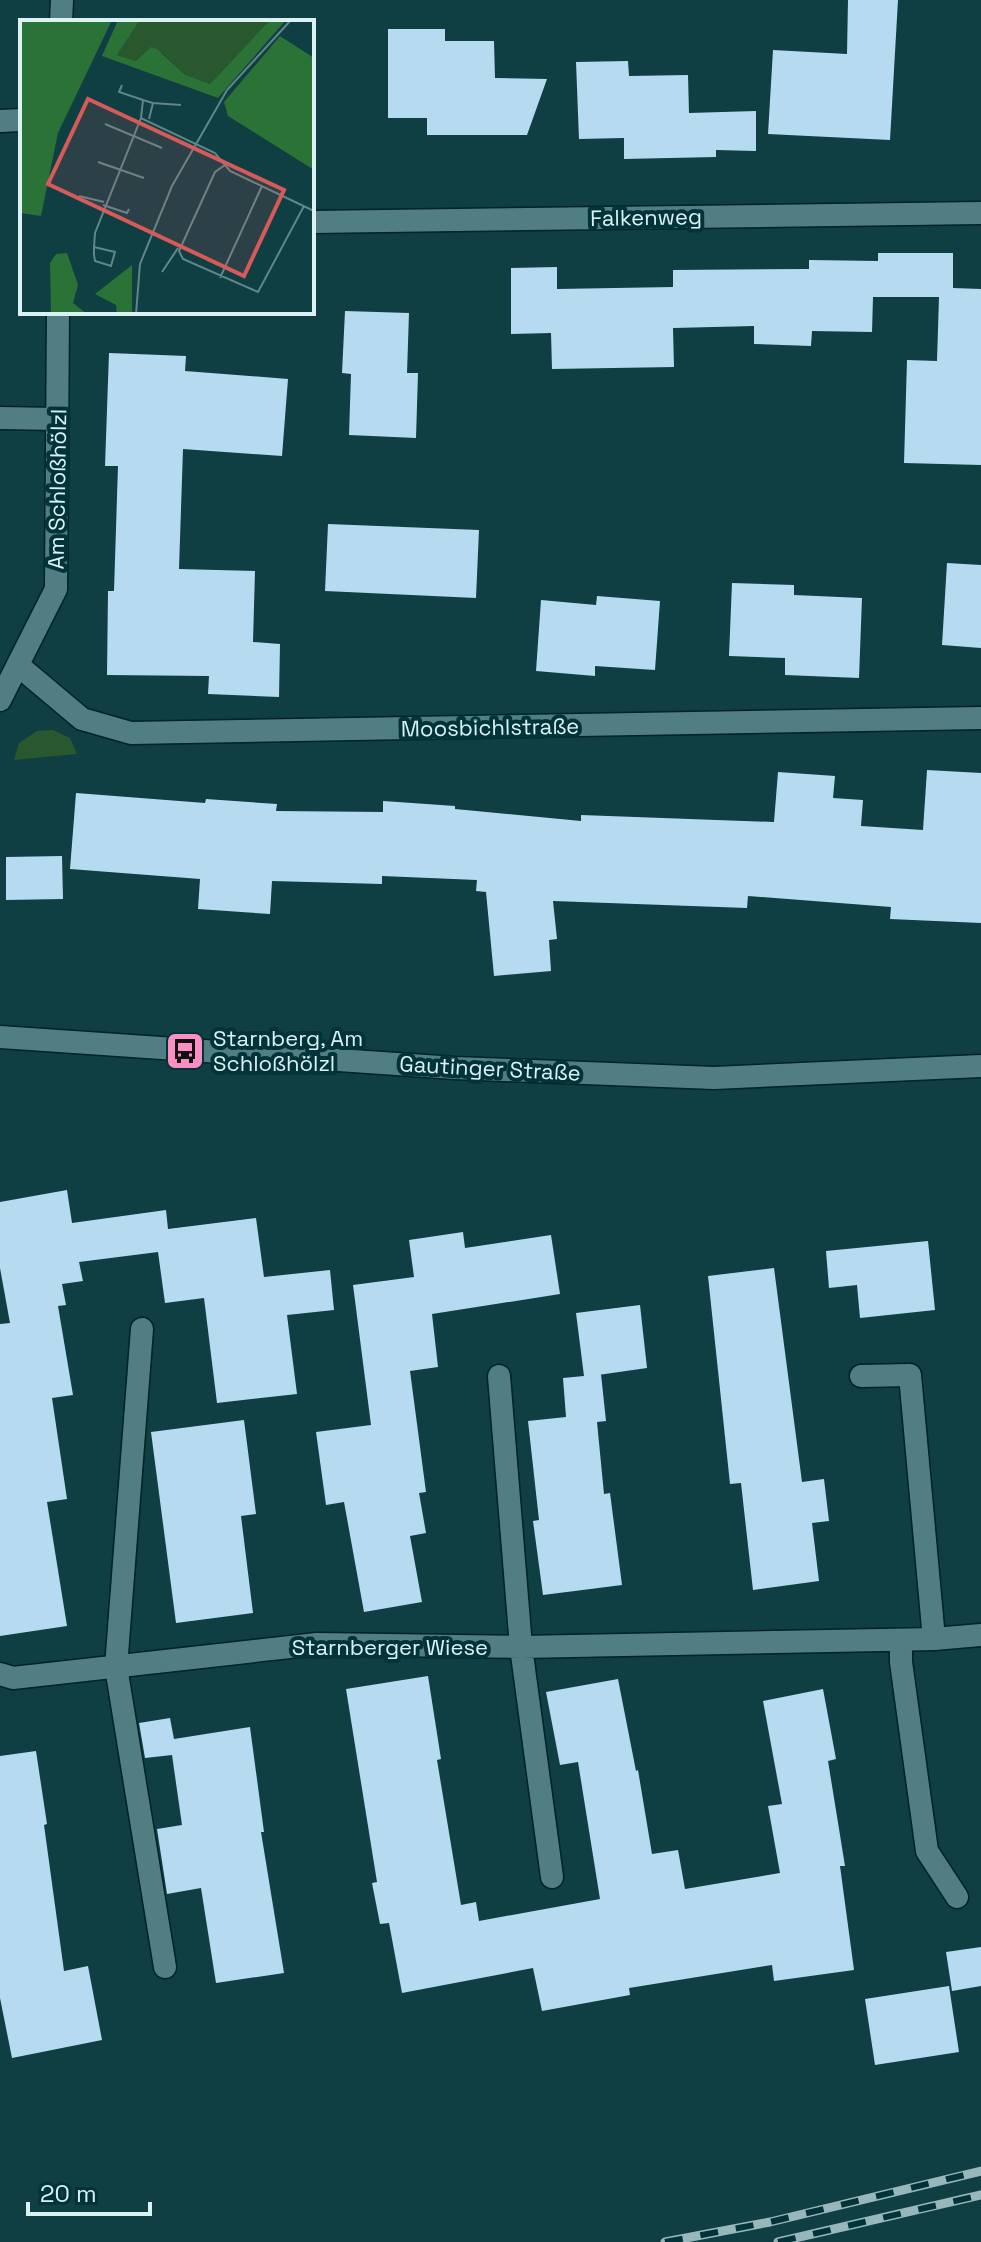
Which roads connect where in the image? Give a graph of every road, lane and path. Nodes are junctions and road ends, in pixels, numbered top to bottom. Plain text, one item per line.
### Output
1 (62, 0) edge
2 (61, 20) edge
3 (20, 120) edge
4 (0, 121) edge
5 (981, 213) edge
6 (314, 222) edge
7 (58, 314) edge
8 (0, 418) edge
9 (58, 419) junction
10 (19, 666) junction
11 (0, 700) edge
12 (981, 718) edge
13 (0, 1037) edge
14 (981, 1066) edge
15 (142, 1329) dead end
16 (499, 1376) dead end
17 (861, 1376) dead end
18 (981, 1635) edge
19 (934, 1639) junction
20 (901, 1640) junction
21 (521, 1647) junction
22 (116, 1667) junction
23 (0, 1674) edge
24 (552, 1877) dead end
25 (957, 1897) dead end
26 (165, 1967) dead end

1 - 2 street
3 - 4 street
5 - 6 street, Falkenweg
7 - 9 street, Am Schloßhölzl
8 - 9 street
9 - 10 street, Am Schloßhölzl
10 - 11 street, Am Schloßhölzl
10 - 12 street, Moosbichlstraße
13 - 14 street, Gautinger Straße
15 - 22 street
16 - 21 street, Starnberger Wiese
17 - 19 street
18 - 19 street, Starnberger Wiese
19 - 20 street, Starnberger Wiese
20 - 21 street, Starnberger Wiese
20 - 25 street
21 - 22 street, Starnberger Wiese
21 - 24 street, Starnberger Wiese
22 - 23 street, Starnberger Wiese
22 - 26 street

